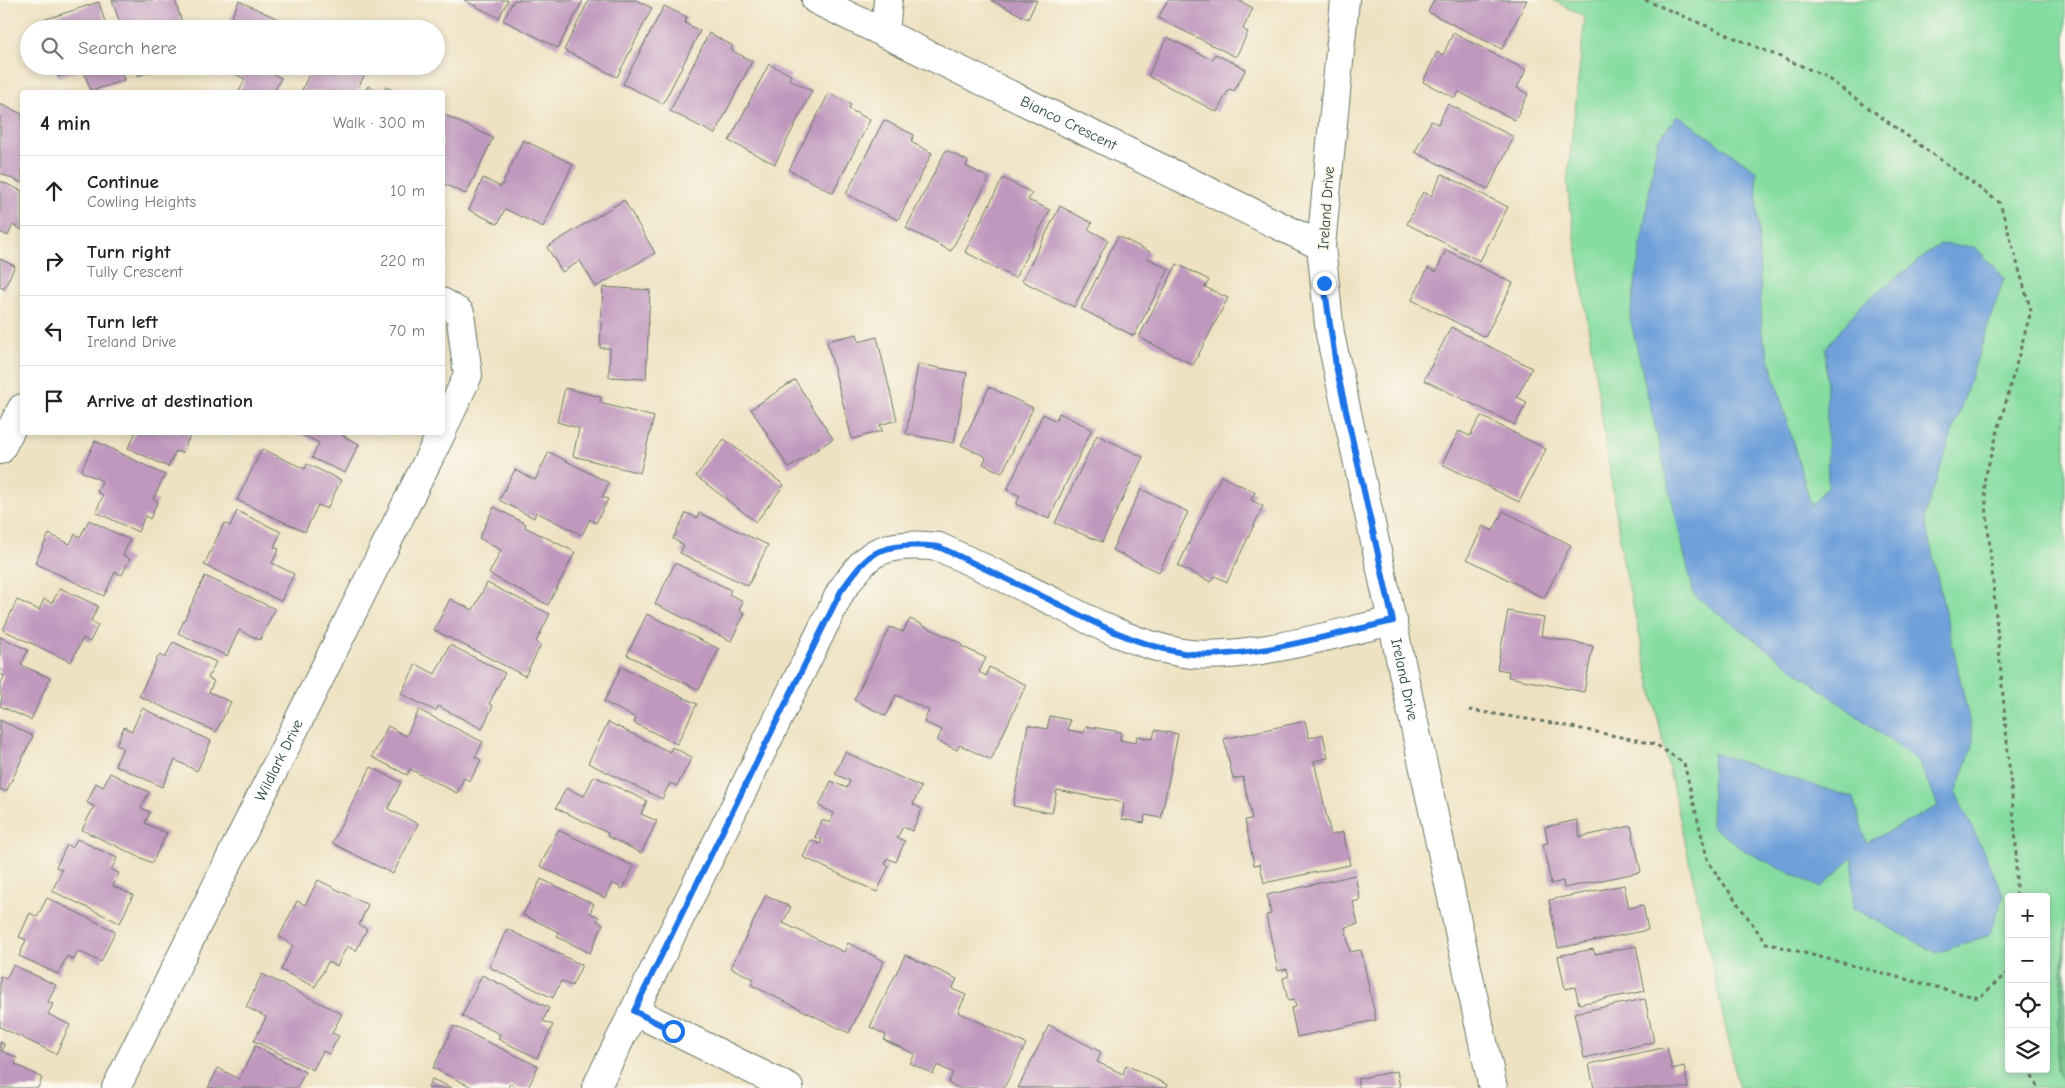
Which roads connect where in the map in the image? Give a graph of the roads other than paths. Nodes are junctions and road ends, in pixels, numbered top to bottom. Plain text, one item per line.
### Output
1 (816, 0) edge
2 (888, 0) edge
3 (1345, 0) edge
4 (885, 34) junction
5 (1321, 246) junction
6 (445, 304) edge
7 (20, 412) edge
8 (445, 425) edge
9 (441, 435) edge
10 (0, 450) edge
11 (1393, 621) junction
12 (634, 1011) junction
13 (116, 1088) edge
14 (596, 1088) edge
15 (789, 1088) edge
16 (1493, 1088) edge

1 - 4 street, Bianco Crescent
2 - 4 street
3 - 5 street, Ireland Drive
4 - 5 street, Bianco Crescent
5 - 11 street, Ireland Drive
6 - 8 street, Wildlark Drive
7 - 10 street
9 - 13 street, Wildlark Drive
11 - 12 street
11 - 16 street, Ireland Drive
12 - 14 street
12 - 15 street

